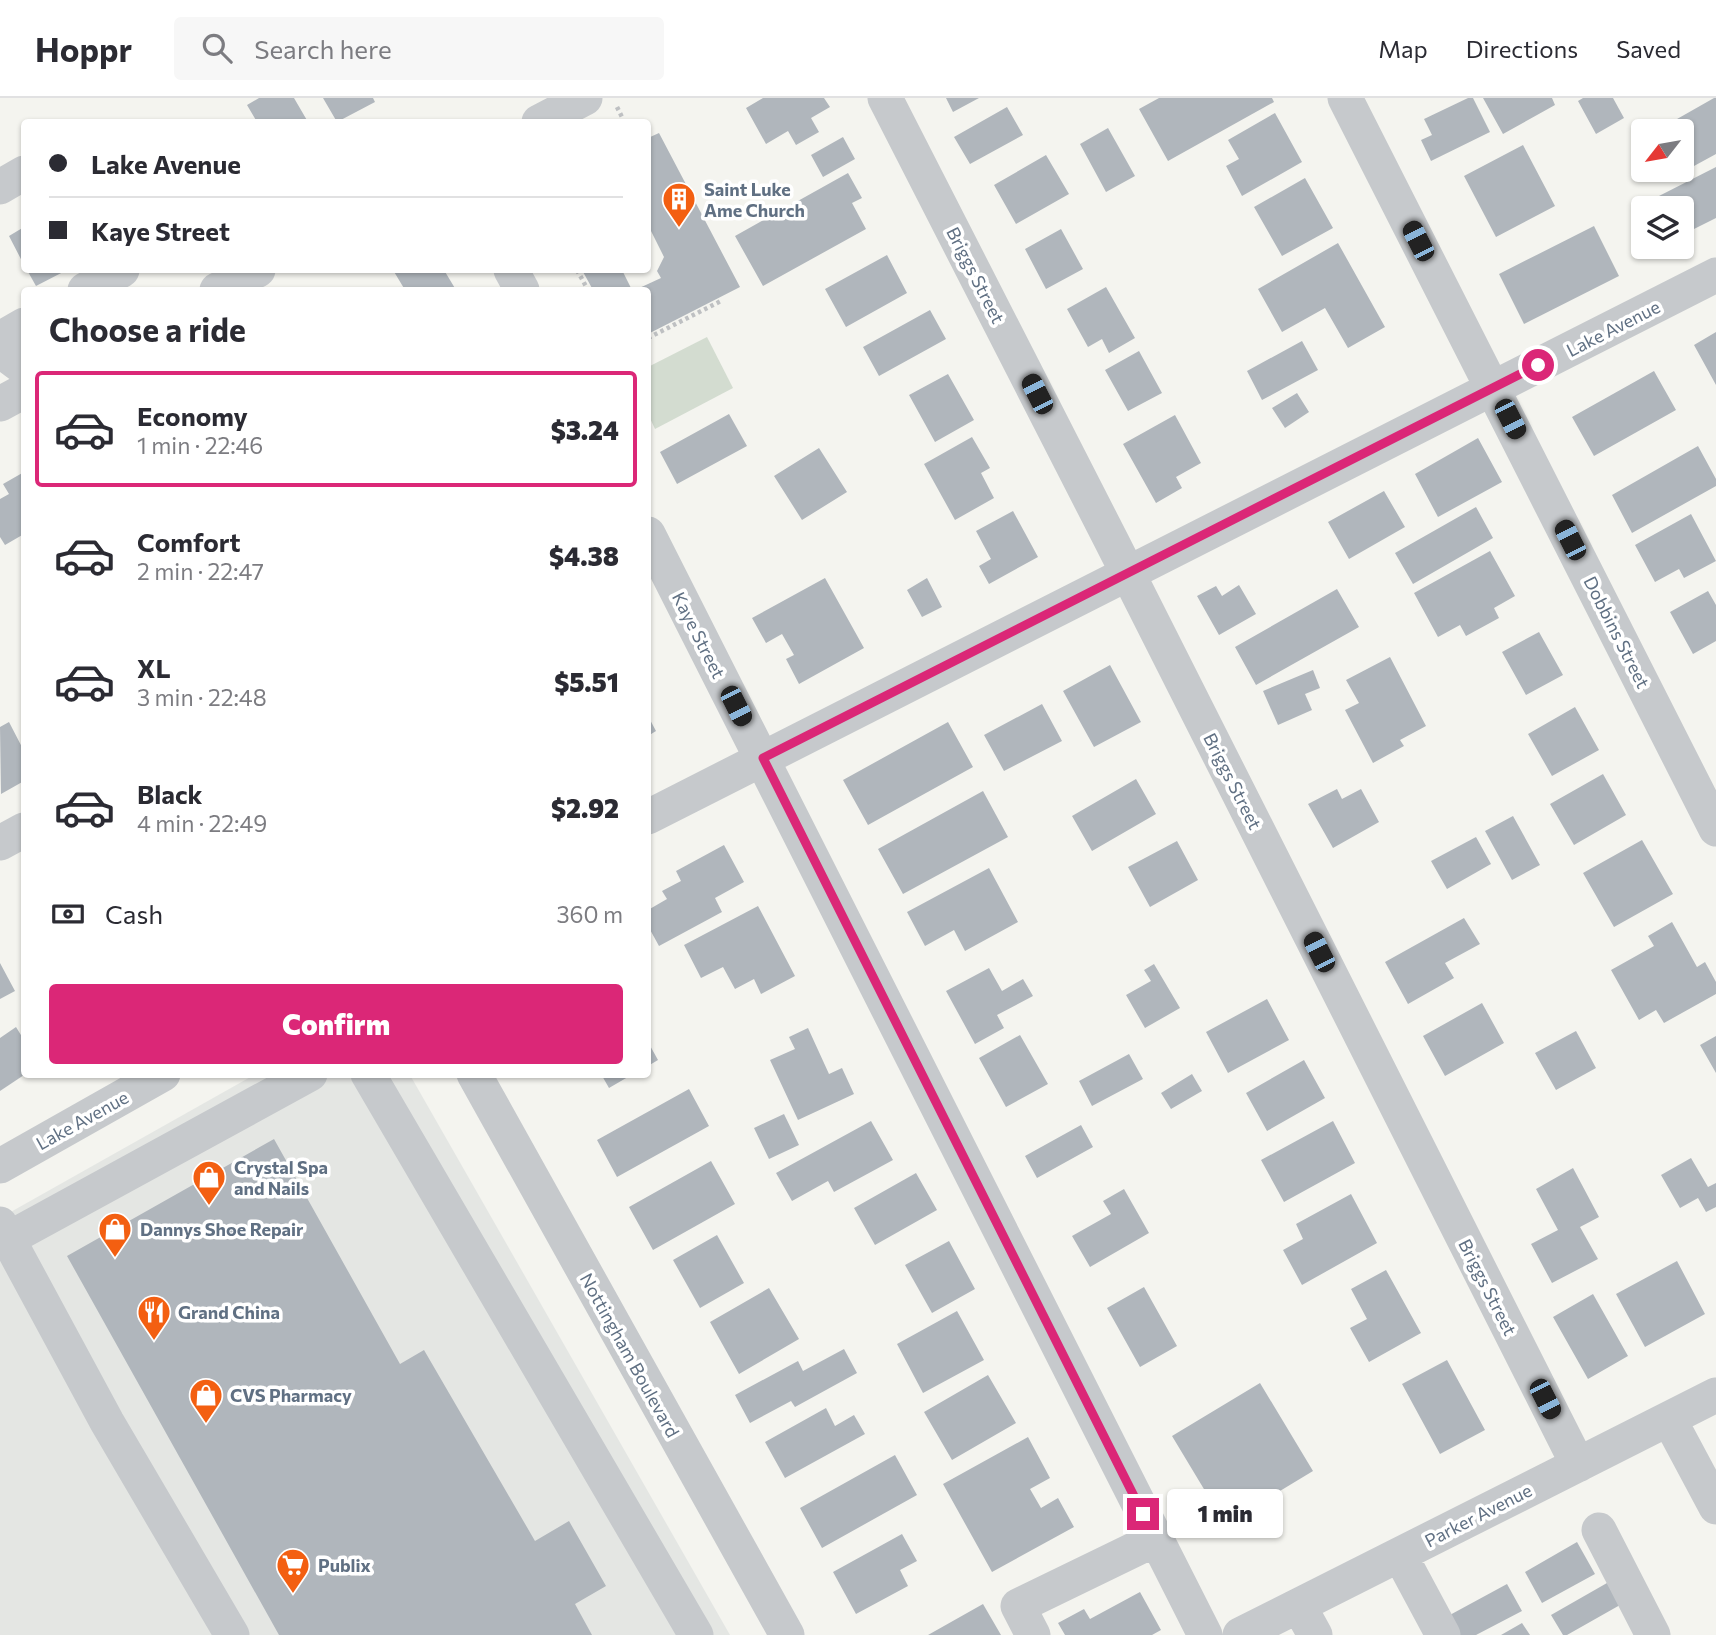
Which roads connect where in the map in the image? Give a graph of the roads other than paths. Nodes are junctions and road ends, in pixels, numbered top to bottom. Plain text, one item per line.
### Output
1 (585, 98) edge
2 (885, 98) edge
3 (1345, 98) edge
4 (545, 119) edge
5 (21, 175) edge
6 (0, 187) edge
7 (116, 273) edge
8 (252, 273) edge
9 (1716, 275) edge
10 (91, 287) edge
11 (223, 287) edge
12 (21, 327) edge
13 (0, 339) edge
14 (0, 350) edge
15 (21, 366) edge
16 (1494, 388) junction
17 (21, 393) edge
18 (0, 404) edge
19 (651, 540) edge
20 (1128, 573) junction
21 (763, 758) junction
22 (651, 815) edge
23 (1716, 829) edge
24 (21, 832) edge
25 (0, 842) edge
26 (156, 1078) edge
27 (303, 1078) edge
28 (370, 1078) edge
29 (476, 1078) edge
30 (0, 1166) edge
31 (7, 1248) edge
32 (1716, 1395) edge
33 (1670, 1419) junction
34 (1578, 1465) junction
35 (1716, 1507) edge
36 (1599, 1530) dead end
37 (1156, 1539) junction
38 (1400, 1555) junction
39 (1307, 1620) edge
40 (232, 1635) edge
41 (696, 1635) edge
42 (787, 1635) edge
43 (1033, 1635) edge
44 (1205, 1635) edge
45 (1240, 1635) edge
46 (1443, 1635) edge
47 (1653, 1635) edge

1 - 4 street
2 - 20 street, Briggs Street
3 - 16 street, Dobbins Street
5 - 6 street
7 - 10 street
8 - 11 street
9 - 16 street, Lake Avenue
12 - 13 street
14 - 15 street
16 - 20 street, Lake Avenue
16 - 23 street, Dobbins Street
17 - 18 street
19 - 21 street, Kaye Street
20 - 21 street, Lake Avenue
20 - 34 street, Briggs Street
21 - 22 street, Lake Avenue
21 - 37 street, Kaye Street
24 - 25 street
26 - 30 street, Lake Avenue
27 - 31 street
28 - 41 street
29 - 42 street, Nottingham Boulevard
31 - 40 street
32 - 33 street, Parker Avenue
33 - 34 street, Parker Avenue
33 - 35 street
34 - 38 street, Parker Avenue
36 - 47 street
37 - 43 street
37 - 44 street, Kaye Street
38 - 39 street, Parker Avenue
38 - 46 street
39 - 45 street, Parker Avenue

